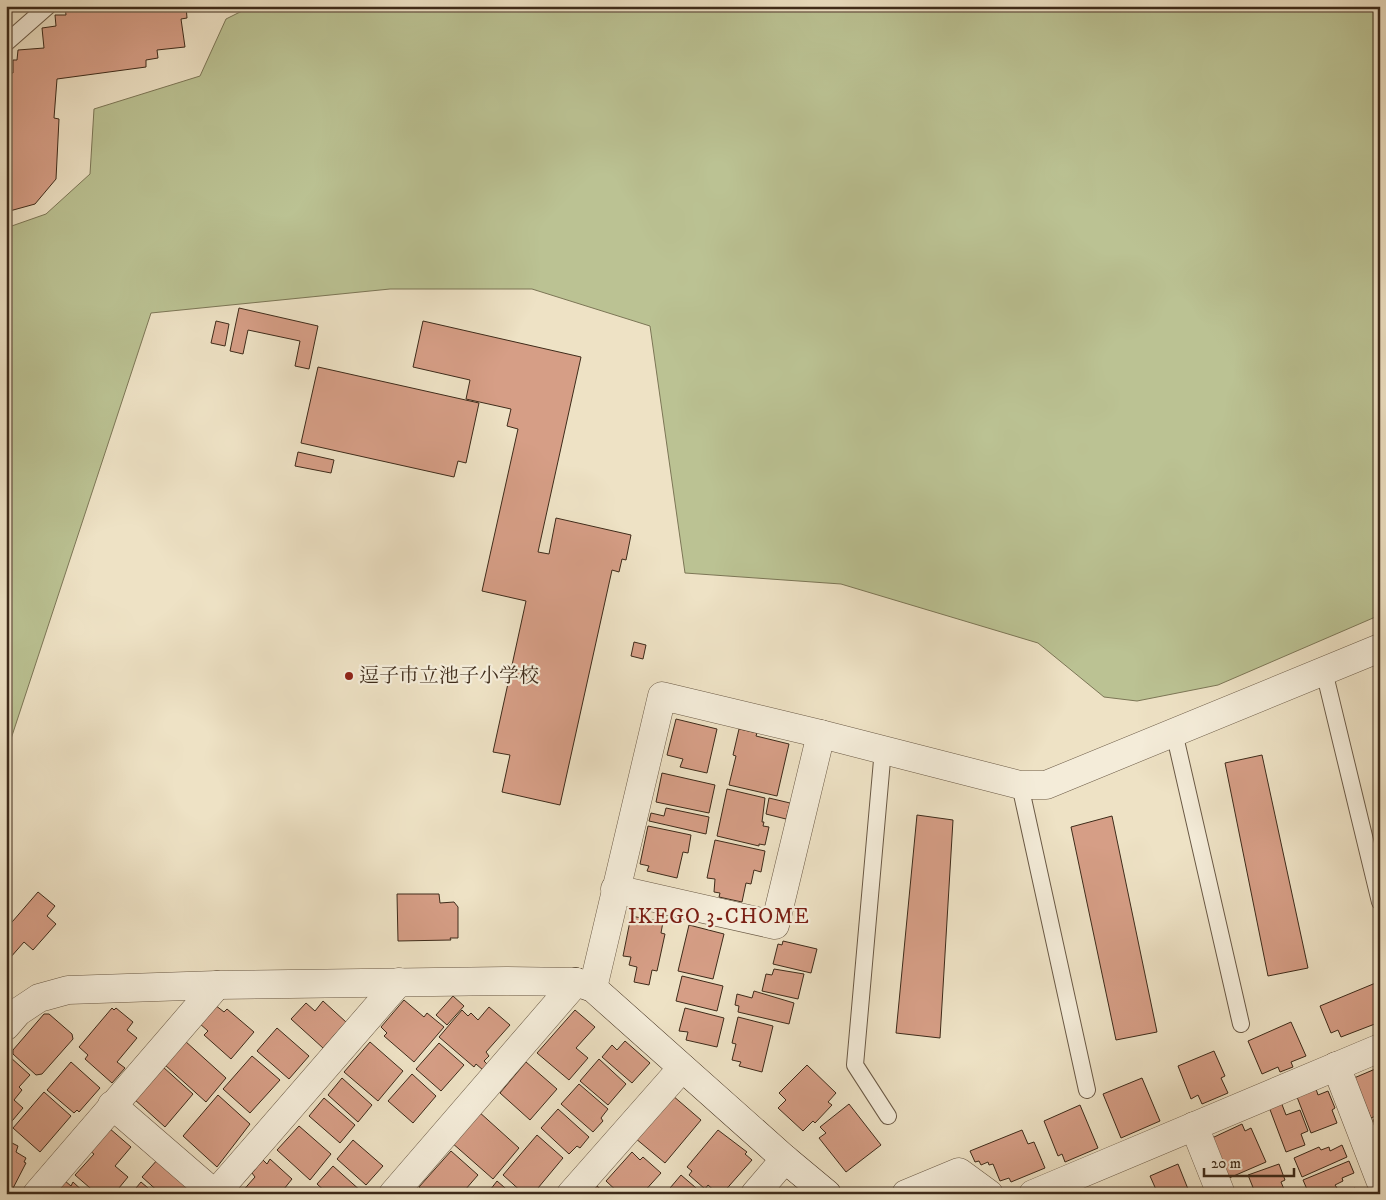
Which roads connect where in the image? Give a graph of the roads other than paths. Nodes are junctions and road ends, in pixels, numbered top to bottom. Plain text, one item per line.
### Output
1 (48, 6) edge
2 (6, 43) edge
3 (1380, 648) edge
4 (1324, 671) junction
5 (1174, 732) junction
6 (821, 734) junction
7 (883, 749) junction
8 (1020, 785) junction
9 (616, 889) junction
10 (1380, 902) edge
11 (399, 982) junction
12 (217, 985) junction
13 (585, 985) junction
14 (1241, 1024) dead end
15 (6, 1026) edge
16 (1380, 1048) edge
17 (1336, 1066) junction
18 (682, 1068) junction
19 (1087, 1090) dead end
20 (112, 1105) junction
21 (888, 1116) dead end
22 (1194, 1126) junction
23 (785, 1159) junction
24 (1380, 1180) edge
25 (37, 1194) edge
26 (215, 1194) edge
27 (393, 1194) edge
28 (571, 1194) edge
29 (755, 1194) edge
30 (828, 1194) edge
31 (906, 1194) edge
32 (989, 1194) edge
33 (1033, 1194) edge
34 (1221, 1194) edge

1 - 2 lane
3 - 4 street
4 - 5 street
4 - 10 lane
5 - 8 street
5 - 14 lane
6 - 7 street
6 - 9 street
6 - 9 street
7 - 8 street
7 - 21 lane
8 - 19 lane
9 - 13 street
11 - 12 street
11 - 13 street
11 - 26 street
12 - 15 street
12 - 20 street
13 - 18 street
13 - 27 street
16 - 17 street
17 - 22 street
17 - 24 street
18 - 23 street
18 - 28 street
20 - 25 street
20 - 26 street
22 - 33 street
22 - 34 street
23 - 29 street
23 - 30 street
31 - 32 street

